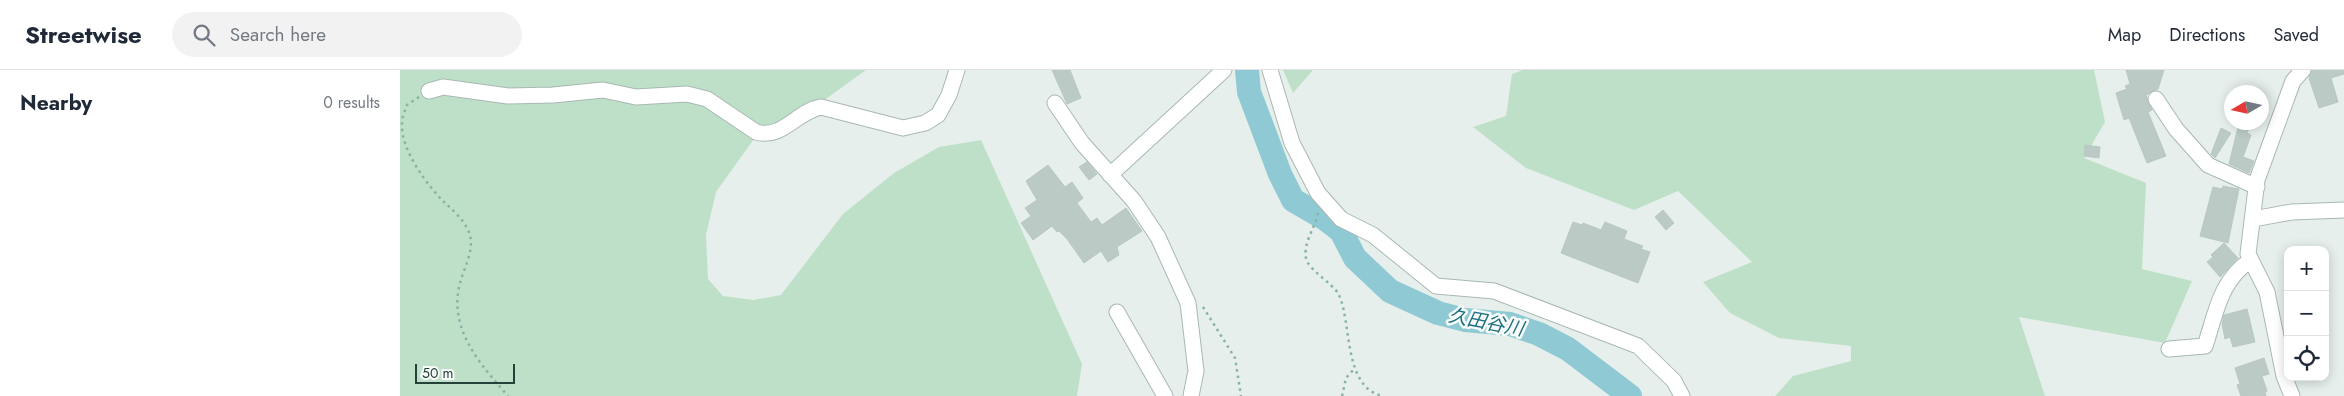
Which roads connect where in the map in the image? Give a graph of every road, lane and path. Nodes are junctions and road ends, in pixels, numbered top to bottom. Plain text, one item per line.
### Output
1 (957, 70) edge
2 (1224, 70) edge
3 (1270, 70) edge
4 (2303, 70) edge
5 (429, 91) joint
6 (2156, 99) dead end
7 (1055, 103) dead end
8 (1110, 175) junction
9 (2257, 187) junction
10 (2344, 210) edge
11 (1318, 211) dead end
12 (2253, 219) junction
13 (2251, 260) junction
14 (1188, 303) junction
15 (1117, 312) dead end
16 (2169, 348) dead end
17 (1355, 368) junction
18 (508, 396) edge
19 (1165, 396) edge
20 (1191, 396) edge
21 (1241, 396) edge
22 (1342, 396) edge
23 (1383, 396) edge
24 (1682, 396) edge
25 (2292, 396) edge

1 - 5 street
2 - 8 street
3 - 24 street
4 - 9 street
5 - 18 path
6 - 9 street
7 - 8 street
8 - 14 street
9 - 12 street
10 - 12 street
11 - 17 path
12 - 13 street
13 - 16 street
13 - 25 street
14 - 20 street
14 - 21 path
15 - 19 street
17 - 22 path
17 - 23 path

